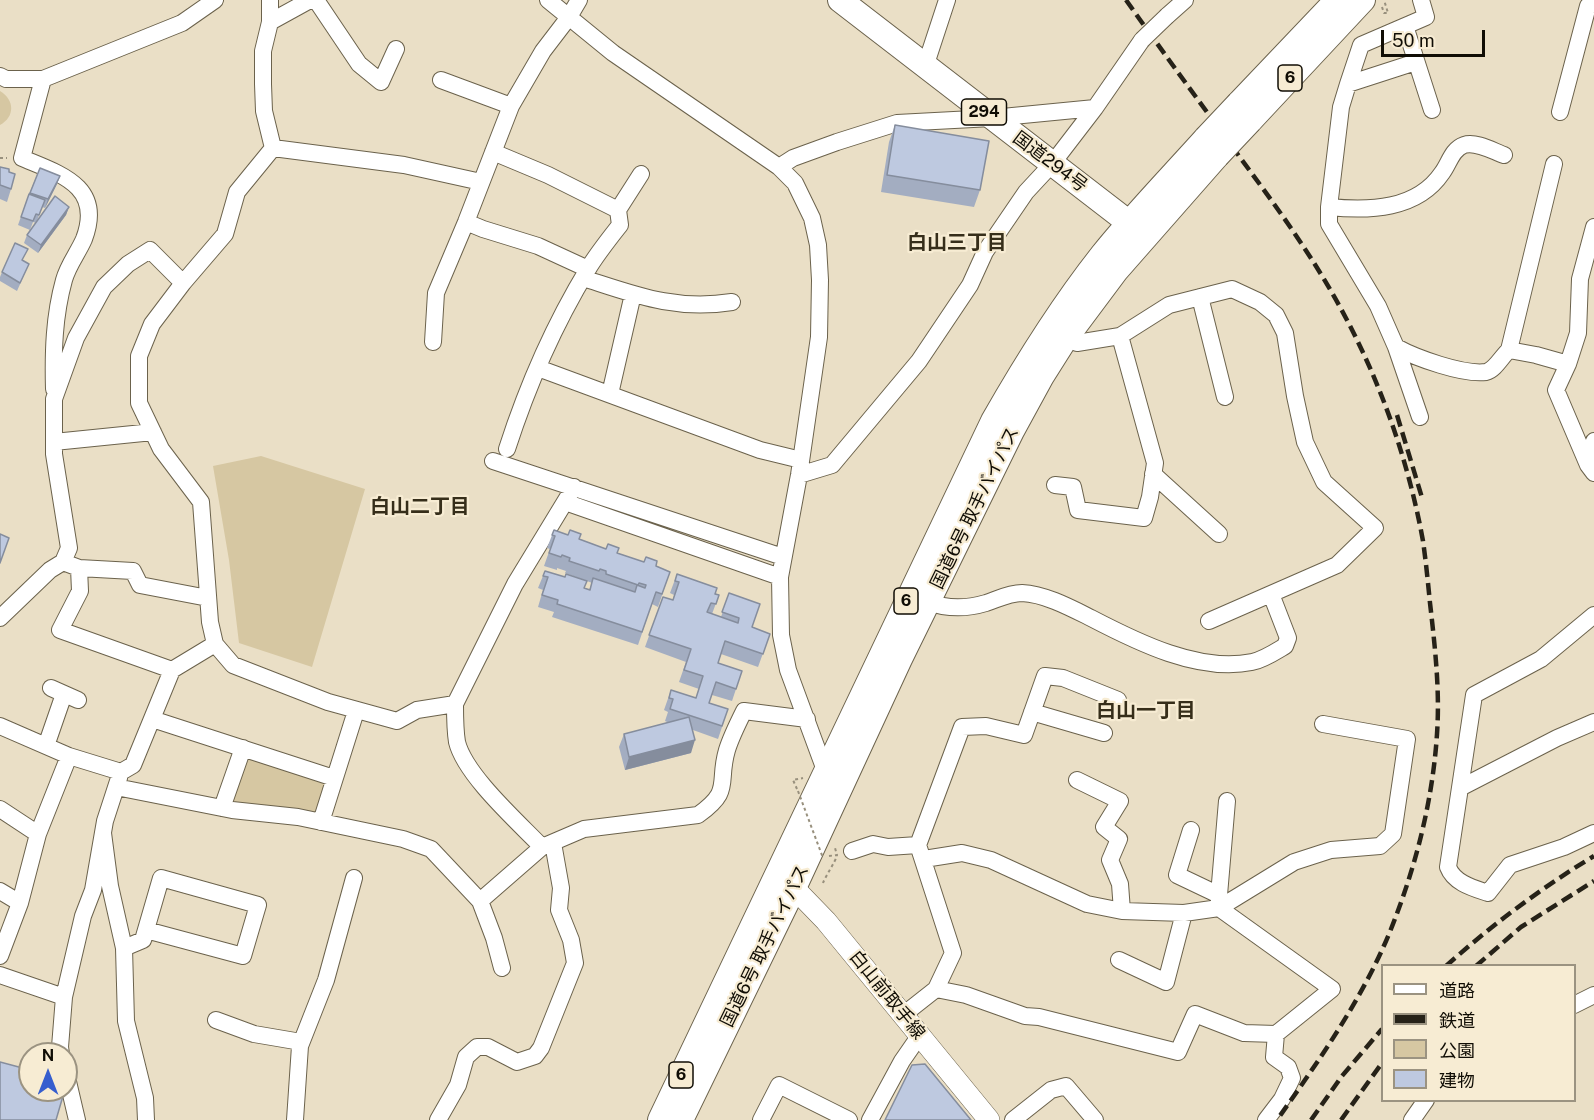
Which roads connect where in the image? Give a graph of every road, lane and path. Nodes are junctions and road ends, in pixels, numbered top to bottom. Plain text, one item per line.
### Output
1 (215, 0) edge
2 (270, 0) edge
3 (310, 0) edge
4 (316, 0) edge
5 (548, 0) edge
6 (579, 0) edge
7 (840, 0) edge
8 (947, 0) edge
9 (1185, 0) edge
10 (1337, 0) edge
11 (1376, 0) edge
12 (1421, 0) edge
13 (1594, 4) edge
14 (569, 17) junction
15 (270, 22) junction
16 (1405, 26) junction
17 (396, 49) dead end
18 (1416, 62) junction
19 (925, 67) junction
20 (0, 76) edge
21 (43, 79) junction
22 (441, 80) dead end
23 (1348, 84) junction
24 (510, 106) junction
25 (1095, 108) junction
26 (1432, 110) dead end
27 (1244, 112) junction
28 (1560, 112) dead end
29 (992, 118) junction
30 (273, 148) junction
31 (493, 152) junction
32 (1504, 155) dead end
33 (1052, 164) junction
34 (1554, 164) dead end
35 (779, 167) junction
36 (640, 174) dead end
37 (481, 182) junction
38 (1329, 207) junction
39 (618, 210) junction
40 (466, 222) junction
41 (1594, 227) edge
42 (1137, 229) junction
43 (585, 274) junction
44 (183, 283) junction
45 (633, 294) junction
46 (1200, 297) junction
47 (732, 302) dead end
48 (1120, 336) junction
49 (1066, 338) junction
50 (434, 342) dead end
51 (1396, 347) junction
52 (1509, 350) junction
53 (1568, 364) junction
54 (538, 368) junction
55 (610, 394) junction
56 (1225, 397) dead end
57 (54, 399) junction
58 (1420, 417) dead end
59 (153, 432) junction
60 (1594, 441) edge
61 (54, 442) junction
62 (507, 448) dead end
63 (493, 461) dead end
64 (800, 468) junction
65 (1591, 469) edge
66 (1154, 474) junction
67 (1055, 485) dead end
68 (570, 494) junction
69 (1219, 534) dead end
70 (783, 557) junction
71 (63, 562) junction
72 (80, 568) junction
73 (780, 577) junction
74 (1271, 594) junction
75 (208, 598) junction
76 (928, 602) junction
77 (1594, 615) edge
78 (0, 618) edge
79 (1209, 621) dead end
80 (215, 644) junction
81 (172, 670) junction
82 (64, 694) dead end
83 (1118, 700) dead end
84 (455, 704) junction
85 (356, 711) junction
86 (1032, 712) junction
87 (152, 719) junction
88 (807, 719) junction
89 (1594, 722) edge
90 (1323, 724) dead end
91 (0, 726) edge
92 (1104, 733) dead end
93 (46, 746) junction
94 (243, 748) junction
95 (69, 756) junction
96 (826, 773) junction
97 (334, 778) junction
98 (118, 780) junction
99 (1077, 780) dead end
100 (1460, 788) junction
101 (798, 791) dead end
102 (1227, 801) dead end
103 (222, 808) junction
104 (0, 809) edge
105 (321, 822) junction
106 (1191, 830) dead end
107 (103, 833) junction
108 (1594, 833) edge
109 (38, 834) junction
110 (547, 845) junction
111 (921, 852) junction
112 (844, 853) joint
113 (823, 858) dead end
114 (354, 878) dead end
115 (785, 883) junction
116 (823, 883) dead end
117 (0, 891) edge
118 (480, 901) junction
119 (1219, 901) junction
120 (20, 903) junction
121 (1122, 911) junction
122 (1184, 914) junction
123 (146, 930) junction
124 (124, 948) junction
125 (0, 956) edge
126 (1119, 960) dead end
127 (502, 968) dead end
128 (0, 975) edge
129 (936, 989) junction
130 (64, 997) junction
131 (903, 1015) junction
132 (216, 1020) dead end
133 (1276, 1034) junction
134 (920, 1035) junction
135 (60, 1042) edge
136 (301, 1042) junction
137 (73, 1102) edge
138 (1425, 1102) edge
139 (77, 1120) edge
140 (146, 1120) edge
141 (295, 1120) edge
142 (438, 1120) edge
143 (660, 1120) edge
144 (681, 1120) edge
145 (761, 1120) edge
146 (849, 1120) edge
147 (870, 1120) edge
148 (989, 1120) edge
149 (1013, 1120) edge
150 (1095, 1120) edge
151 (1266, 1120) edge
152 (1412, 1120) edge

1 - 21 street
2 - 15 street
3 - 15 street
4 - 17 street
5 - 14 street
6 - 14 street
7 - 19 highway, 国道294号 / 294
8 - 19 street
9 - 25 street, bridge
10 - 27 highway, 国道6号 取手バイパス / 6
11 - 27 highway, 国道6号 取手バイパス / 6
12 - 16 street
13 - 28 street
14 - 24 street
14 - 35 street
15 - 30 street
16 - 18 street
16 - 23 street
18 - 23 street
18 - 26 street
19 - 29 highway, 国道294号 / 294
20 - 21 street
21 - 57 street
22 - 24 street
23 - 38 street
24 - 31 street
25 - 29 street
25 - 33 street
27 - 42 highway, 国道6号 取手バイパス / 6, bridge
29 - 33 highway, 国道294号 / 294
29 - 35 street
30 - 37 street
30 - 44 street
31 - 37 street
31 - 39 street
32 - 38 street
33 - 42 highway, 国道294号 / 294
33 - 64 street
34 - 52 street
35 - 64 street
36 - 39 street
37 - 40 street
38 - 51 street
39 - 43 street
40 - 43 street
40 - 50 street
41 - 53 street
42 - 49 highway, 国道6号 取手バイパス / 6
42 - 96 highway, 国道6号 取手バイパス / 6
43 - 45 street
43 - 54 street
44 - 57 street
44 - 59 street
45 - 47 street
45 - 55 street
46 - 48 street
46 - 56 street
46 - 74 street
48 - 49 street
48 - 66 street
49 - 76 highway, 国道6号 取手バイパス / 6
51 - 52 street
51 - 58 street
52 - 53 street
53 - 65 street
54 - 55 street
54 - 62 street
55 - 64 street
57 - 61 street
59 - 61 street
59 - 75 street
60 - 65 street
61 - 71 street
63 - 68 street
64 - 70 street
66 - 67 street
66 - 69 street
68 - 70 street
68 - 73 street
68 - 84 street
70 - 73 street
71 - 72 street
71 - 78 street
72 - 75 street
72 - 81 street
73 - 88 street
74 - 76 street
74 - 79 street
75 - 80 street
76 - 115 highway, 国道6号 取手バイパス / 6
77 - 100 street
80 - 81 street
80 - 85 street
81 - 87 street
82 - 93 street
83 - 86 street
84 - 85 street
84 - 110 street
85 - 97 street
86 - 92 street
86 - 111 street
87 - 94 street
87 - 98 street
88 - 96 street
88 - 110 street
89 - 100 street
90 - 119 street
91 - 93 street
93 - 95 street
94 - 97 street
94 - 103 street
95 - 98 street
95 - 109 street
96 - 115 highway, 国道6号 取手バイパス / 6
97 - 105 street
98 - 103 street
98 - 107 street
99 - 121 street
100 - 108 street
101 - 113 path, bridge
102 - 119 street
103 - 105 street
104 - 109 street
105 - 118 street
106 - 119 street
107 - 124 street
107 - 130 street
109 - 120 street
110 - 118 street
110 - 142 street
111 - 112 street
111 - 121 street
111 - 129 street
112 - 116 path
114 - 136 street
115 - 131 main road, 白山前取手線
115 - 143 highway, 国道6号 取手バイパス / 6
115 - 144 highway, 国道6号 取手バイパス / 6
117 - 120 street
118 - 127 street
119 - 122 street
119 - 133 street
120 - 125 street
121 - 122 street
122 - 126 street
123 - 123 street
123 - 124 street
124 - 140 street
128 - 130 street
129 - 131 street
129 - 133 street
130 - 135 street
131 - 134 main road, 白山前取手線
132 - 136 street
133 - 151 street
134 - 147 street
134 - 148 main road, 白山前取手線
136 - 141 street
137 - 139 street
138 - 152 street
145 - 146 street
149 - 150 street

